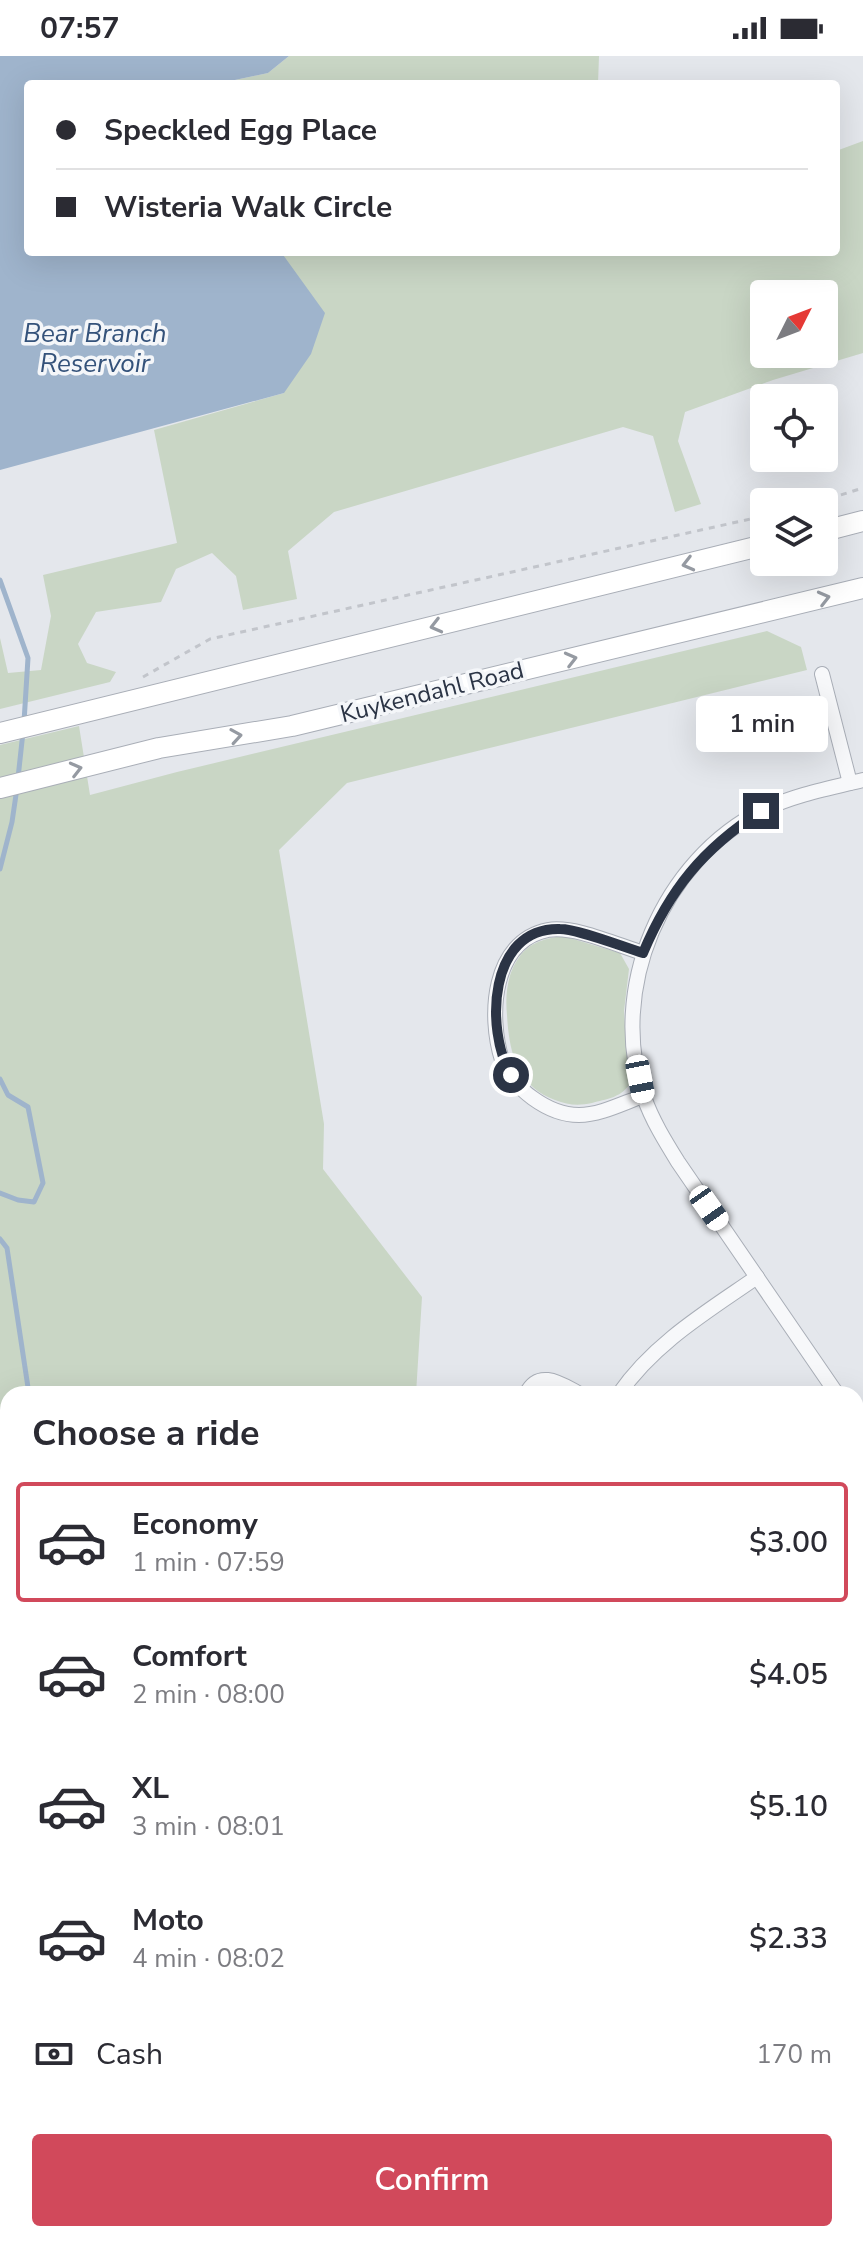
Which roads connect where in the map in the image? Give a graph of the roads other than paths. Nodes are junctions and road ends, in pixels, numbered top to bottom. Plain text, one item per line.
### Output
1 (863, 521) edge
2 (838, 527) edge
3 (750, 548) edge
4 (863, 588) edge
5 (822, 674) dead end
6 (0, 733) edge
7 (857, 781) edge
8 (0, 788) edge
9 (643, 953) junction
10 (643, 1096) junction
11 (757, 1277) junction
12 (530, 1386) edge
13 (565, 1386) edge
14 (626, 1386) edge
15 (832, 1386) edge

1 - 2 main road
3 -> 6 main road
8 -> 4 main road, Kuykendahl Road
5 - 7 street
7 - 9 street
9 - 10 street
9 - 10 street
10 - 11 street
11 - 14 street
11 - 15 street
12 - 13 street

